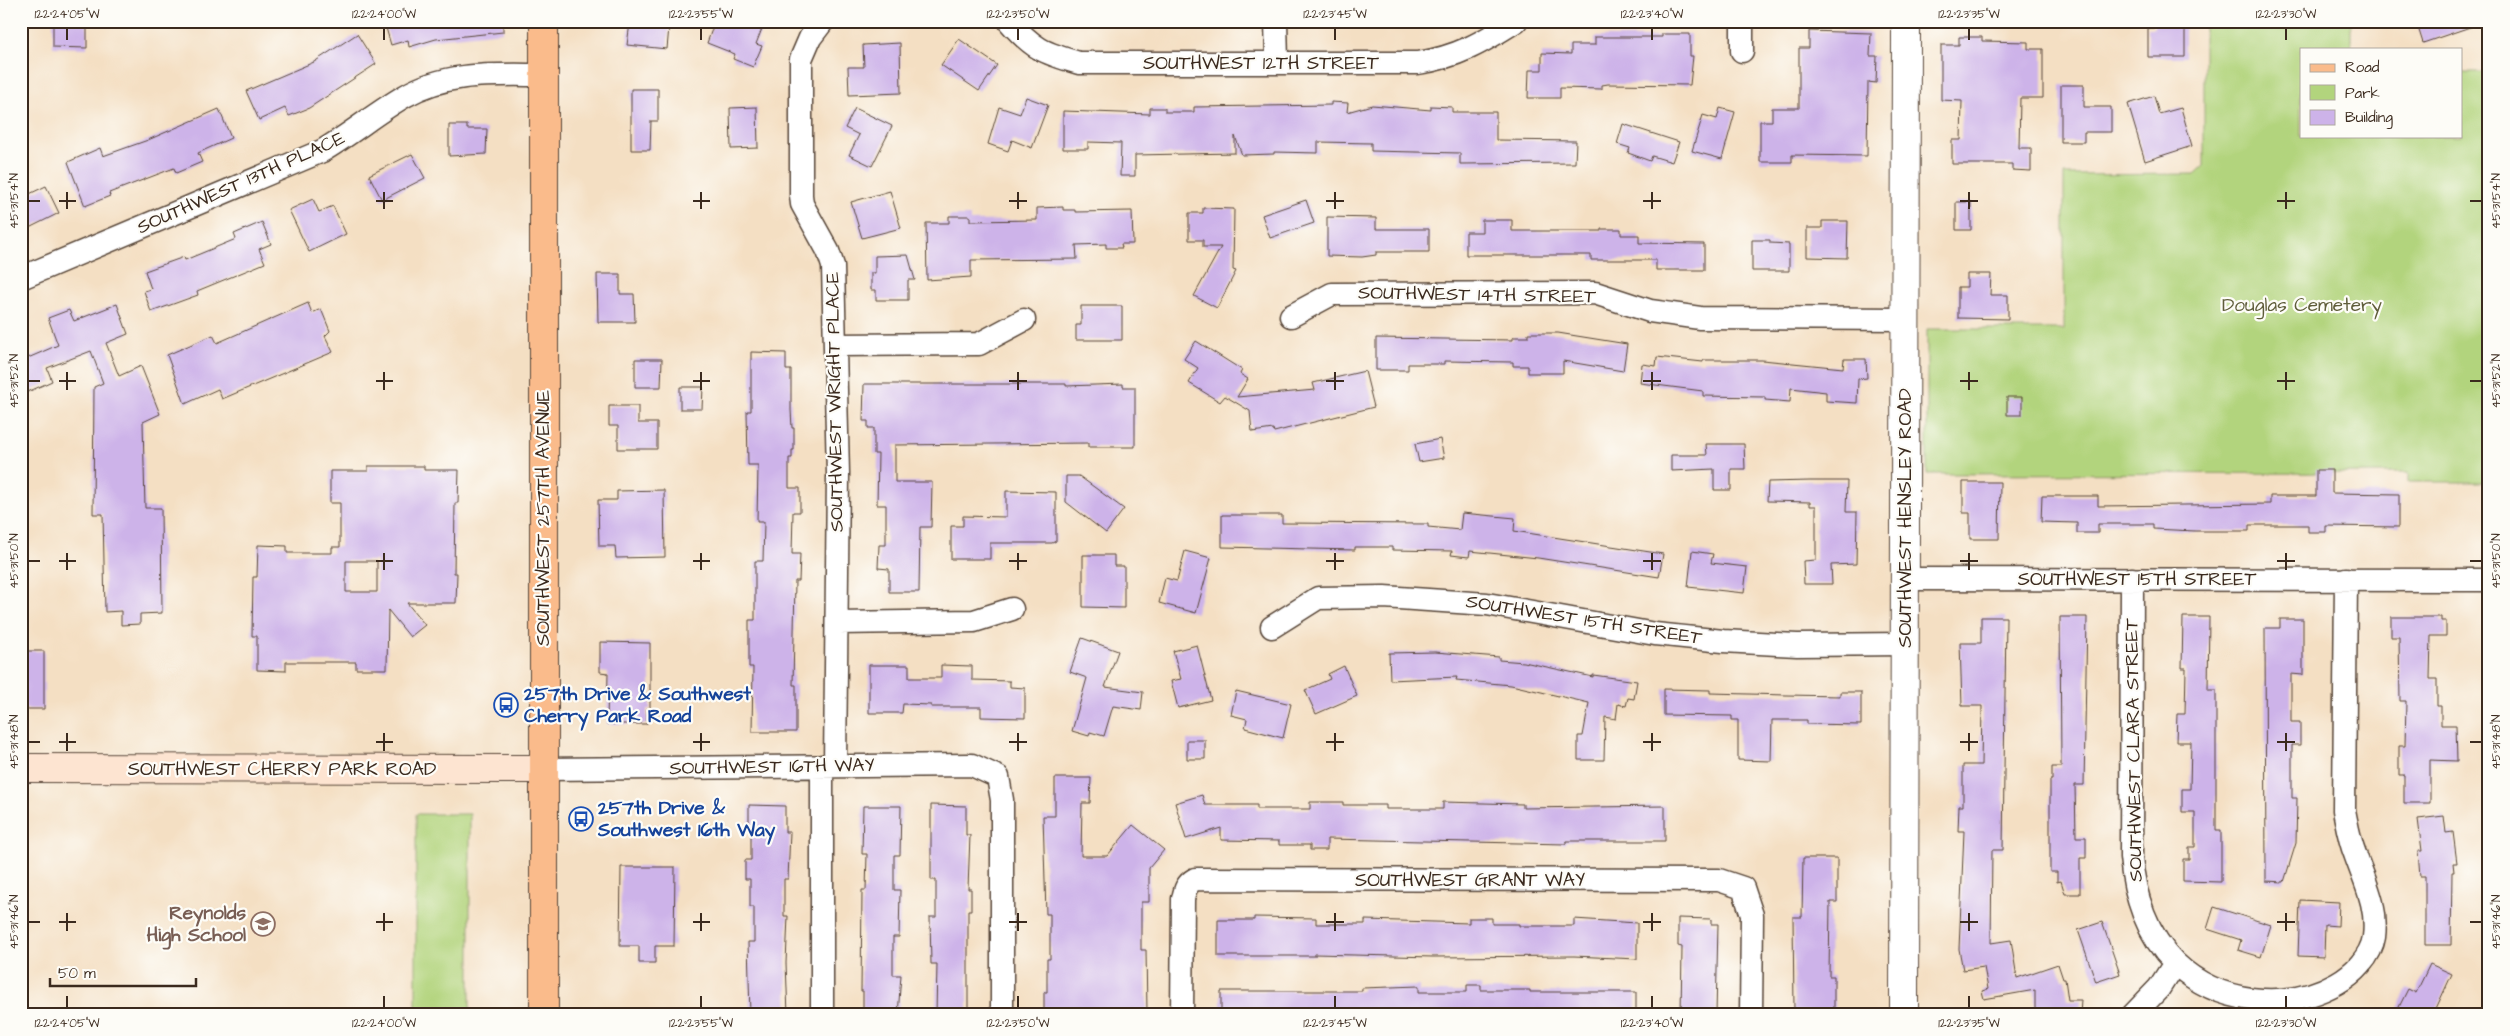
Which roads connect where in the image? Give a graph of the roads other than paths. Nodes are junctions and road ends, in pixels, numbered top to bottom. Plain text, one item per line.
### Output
1 (544, 21) edge
2 (823, 21) edge
3 (1009, 21) edge
4 (1276, 21) edge
5 (1516, 21) edge
6 (1742, 21) edge
7 (1906, 21) edge
8 (1742, 51) dead end
9 (1277, 62) junction
10 (544, 75) junction
11 (21, 278) edge
12 (1291, 316) dead end
13 (1906, 319) junction
14 (1024, 320) dead end
15 (835, 345) junction
16 (1906, 579) junction
17 (2132, 579) junction
18 (2346, 579) junction
19 (2489, 580) edge
20 (1012, 609) dead end
21 (838, 623) junction
22 (1272, 627) dead end
23 (1905, 644) junction
24 (829, 766) junction
25 (21, 768) edge
26 (543, 769) junction
27 (2175, 962) junction
28 (544, 1015) edge
29 (822, 1015) edge
30 (1002, 1015) edge
31 (1182, 1015) edge
32 (1751, 1015) edge
33 (1904, 1015) edge
34 (2133, 1015) edge

1 - 10 main road, SOUTHWEST 257TH AVENUE
2 - 15 street, SOUTHWEST WRIGHT PLACE
3 - 9 street, SOUTHWEST 12TH STREET
4 - 9 street
5 - 9 street, SOUTHWEST 12TH STREET
6 - 8 street
7 - 13 street, SOUTHWEST HENSLEY ROAD
10 - 11 street, SOUTHWEST 13TH PLACE
10 - 26 main road, SOUTHWEST 257TH AVENUE
12 - 13 street, SOUTHWEST 14TH STREET
13 - 16 street, SOUTHWEST HENSLEY ROAD
14 - 15 street
15 - 21 street, SOUTHWEST WRIGHT PLACE
16 - 17 street, SOUTHWEST 15TH STREET
16 - 23 street, SOUTHWEST HENSLEY ROAD
17 - 18 street, SOUTHWEST 15TH STREET
17 - 27 street, SOUTHWEST CLARA STREET
18 - 19 street, SOUTHWEST 15TH STREET
18 - 27 street, SOUTHWEST CLARA STREET
20 - 21 street
21 - 24 street, SOUTHWEST WRIGHT PLACE
22 - 23 street, SOUTHWEST 15TH STREET
23 - 33 street, SOUTHWEST HENSLEY ROAD
24 - 26 street, SOUTHWEST 16TH WAY
24 - 29 street, SOUTHWEST WRIGHT PLACE
24 - 30 street, SOUTHWEST 16TH WAY
25 - 26 main road, SOUTHWEST CHERRY PARK ROAD
26 - 28 main road, SOUTHWEST 257TH AVENUE
27 - 34 street
31 - 32 street, SOUTHWEST GRANT WAY

